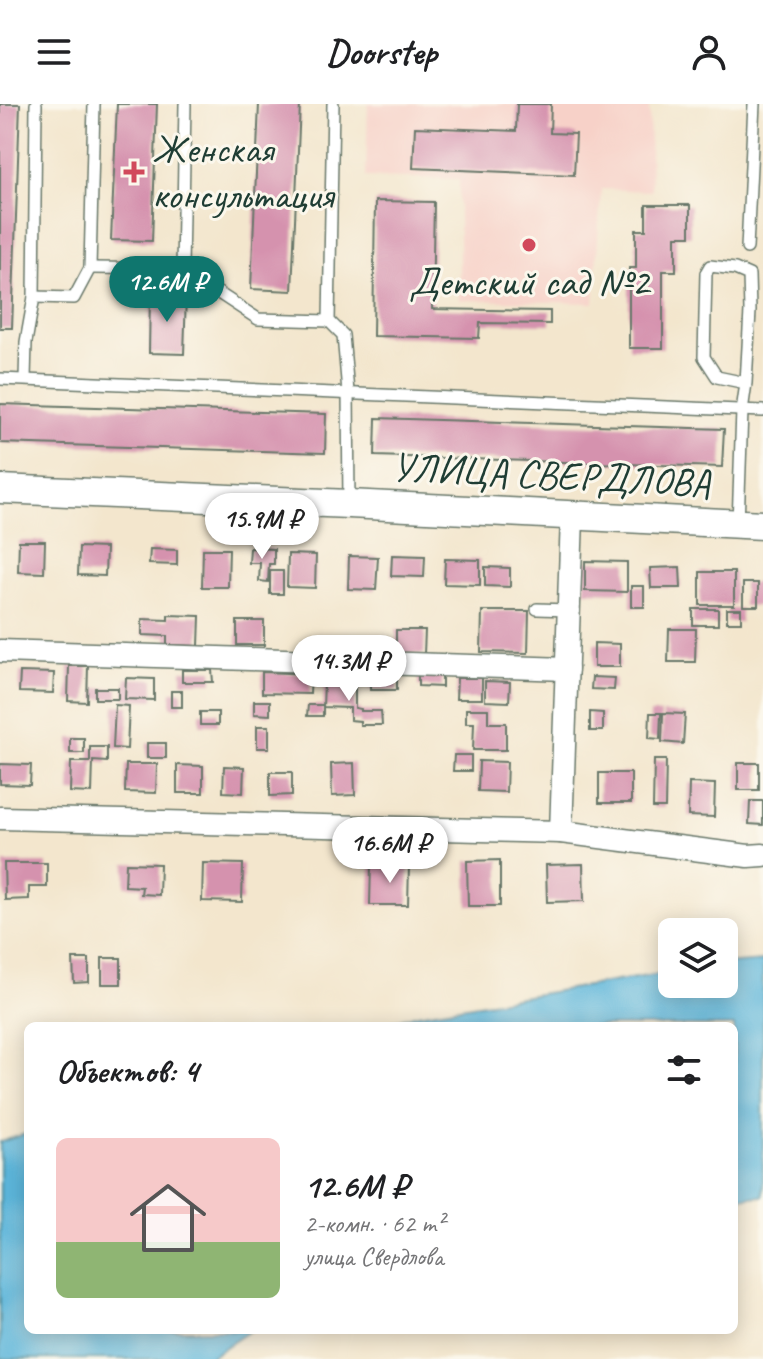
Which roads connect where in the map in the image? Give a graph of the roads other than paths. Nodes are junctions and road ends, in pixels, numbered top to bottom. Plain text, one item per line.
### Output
1 (36, 104) edge
2 (94, 104) edge
3 (185, 104) edge
4 (333, 104) edge
5 (754, 104) edge
6 (747, 248) dead end
7 (90, 268) junction
8 (182, 269) junction
9 (34, 297) junction
10 (329, 321) junction
11 (0, 379) edge
12 (25, 379) junction
13 (746, 383) junction
14 (348, 392) junction
15 (742, 411) junction
16 (763, 411) edge
17 (0, 489) edge
18 (349, 504) junction
19 (572, 517) junction
20 (750, 525) edge
21 (537, 609) dead end
22 (569, 610) junction
23 (0, 651) edge
24 (567, 669) junction
25 (0, 818) edge
26 (561, 832) junction
27 (763, 855) edge

1 - 9 lane
2 - 7 lane
3 - 8 lane
4 - 10 lane
5 - 6 lane
7 - 8 lane
7 - 9 lane
8 - 10 lane
9 - 12 lane
10 - 14 lane
11 - 12 lane
12 - 14 lane
13 - 13 lane
13 - 15 lane
14 - 15 lane
14 - 18 lane
15 - 16 lane
15 - 20 lane
17 - 18 street, УЛИЦА СВЕРДЛОВА
18 - 19 street, УЛИЦА СВЕРДЛОВА
19 - 20 street, УЛИЦА СВЕРДЛОВА
19 - 22 street
21 - 22 lane
22 - 24 street
23 - 24 street
24 - 26 street
25 - 26 street
26 - 27 street

